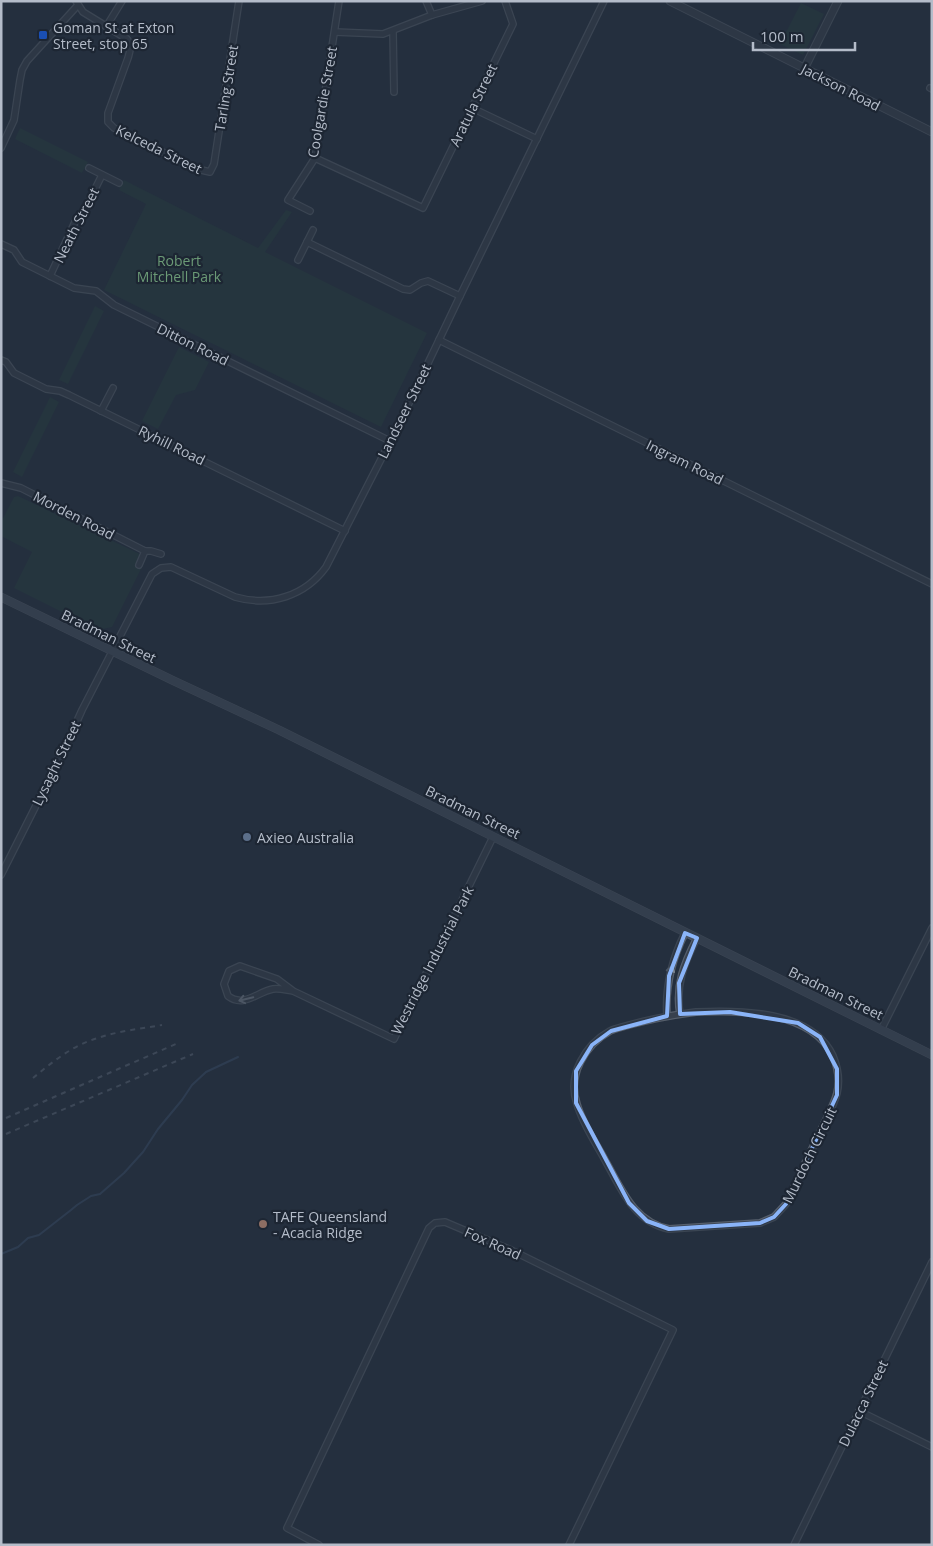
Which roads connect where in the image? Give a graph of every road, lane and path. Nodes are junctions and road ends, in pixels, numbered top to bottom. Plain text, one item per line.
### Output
1 (122, 1) edge
2 (239, 1) edge
3 (339, 1) edge
4 (426, 1) edge
5 (482, 1) edge
6 (505, 1) edge
7 (604, 1) edge
8 (670, 1) edge
9 (838, 1) edge
10 (77, 3) edge
11 (432, 15) junction
12 (106, 27) junction
13 (393, 31) junction
14 (335, 32) junction
15 (804, 68) junction
16 (394, 92) dead end
17 (472, 108) junction
18 (932, 132) edge
19 (537, 139) junction
20 (1, 148) edge
21 (315, 158) junction
22 (89, 168) dead end
23 (210, 172) joint
24 (102, 175) junction
25 (119, 183) dead end
26 (310, 211) dead end
27 (313, 230) dead end
28 (307, 242) junction
29 (1, 244) edge
30 (298, 260) dead end
31 (50, 276) junction
32 (460, 296) junction
33 (439, 340) junction
34 (1, 360) edge
35 (112, 388) dead end
36 (102, 411) junction
37 (390, 441) junction
38 (1, 483) edge
39 (345, 531) junction
40 (145, 551) junction
41 (161, 554) dead end
42 (139, 565) dead end
43 (932, 584) edge
44 (1, 597) edge
45 (112, 651) junction
46 (493, 837) junction
47 (1, 875) edge
48 (932, 928) edge
49 (686, 932) junction
50 (697, 938) junction
51 (293, 991) junction
52 (680, 1014) junction
53 (667, 1016) junction
54 (881, 1030) junction
55 (932, 1054) edge
56 (932, 1262) edge
57 (859, 1411) junction
58 (932, 1447) edge
59 (319, 1545) edge
60 (569, 1545) edge
61 (794, 1545) edge

1 - 12 street
2 - 23 street, Tarling Street
3 - 14 street, Coolgardie Street
4 - 11 street
5 - 11 street
6 - 17 street, Aratula Street
7 - 19 street, Landseer Street
8 - 15 street, Jackson Road
9 - 15 street
10 - 12 street, Kelceda Street
10 - 20 street
11 - 13 street
12 - 23 street, Kelceda Street
13 - 14 street
13 - 16 street
14 - 21 street, Coolgardie Street
15 - 18 street, Jackson Road
17 - 19 street
17 - 21 street, Aratula Street
19 - 32 street, Landseer Street
21 - 26 street, Coolgardie Street
22 - 24 street, Neath Street
24 - 25 street, Neath Street
24 - 31 street, Neath Street
27 - 28 street
28 - 30 street
28 - 32 street
29 - 31 street, Ditton Road
31 - 37 street, Ditton Road
32 - 33 street, Landseer Street
33 - 37 street, Landseer Street
33 - 43 street, Ingram Road
34 - 36 street, Ryhill Road
35 - 36 street
36 - 39 street, Ryhill Road
37 - 39 street, Landseer Street
38 - 40 street, Morden Road
39 - 45 street, Landseer Street
40 - 41 street, Morden Road
40 - 42 street
44 - 45 main road, Bradman Street
45 - 46 main road, Bradman Street
45 - 47 street, Lysaght Street
46 - 49 main road, Bradman Street
46 - 51 street, Westridge Industrial Park
48 - 54 street
49 - 50 main road, Bradman Street
53 -> 49 street
50 - 52 street
50 - 54 main road, Bradman Street
51 -> 51 street, Westridge Industrial Park
52 - 53 street, Murdoch Circuit
52 - 53 street, Murdoch Circuit
54 - 55 main road, Bradman Street
56 - 57 street, Dulacca Street
57 - 58 street
57 - 61 street, Dulacca Street
59 - 60 street, Fox Road

